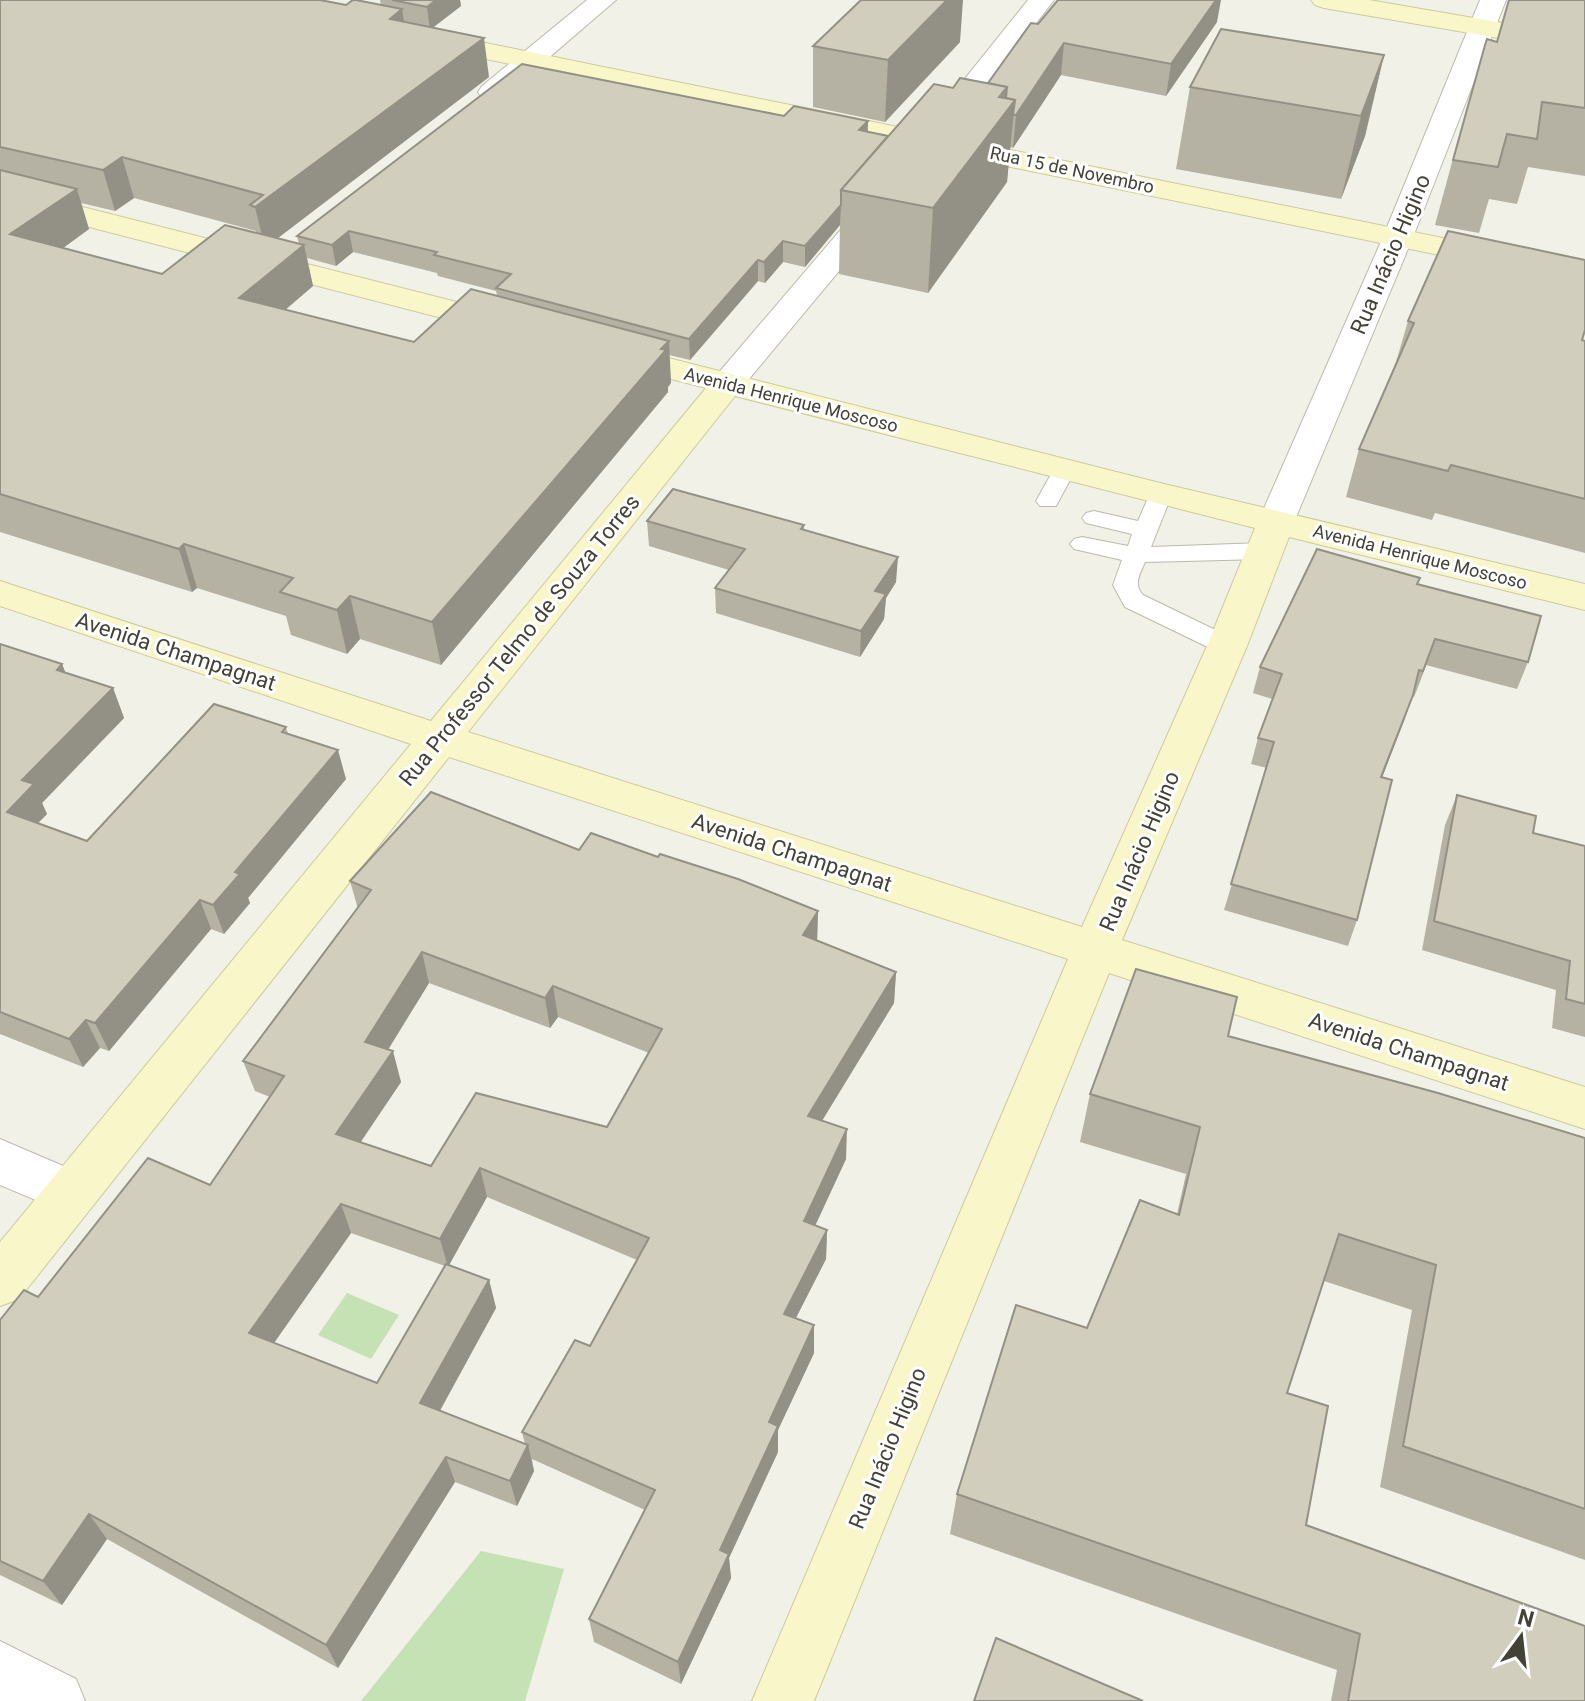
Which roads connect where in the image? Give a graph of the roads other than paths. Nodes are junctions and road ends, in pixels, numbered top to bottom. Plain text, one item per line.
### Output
1 (603, 0) edge
2 (1041, 0) edge
3 (1324, 0) edge
4 (1488, 14) edge
5 (397, 33) edge
6 (1585, 45) edge
7 (533, 60) junction
8 (471, 107) edge
9 (931, 141) junction
10 (0, 195) edge
11 (1398, 237) junction
12 (298, 240) edge
13 (271, 262) junction
14 (1585, 276) edge
15 (529, 331) edge
16 (590, 347) edge
17 (727, 384) junction
18 (1065, 469) junction
19 (1160, 494) junction
20 (1048, 501) dead end
21 (1094, 518) dead end
22 (1146, 530) junction
23 (1270, 536) junction
24 (1082, 544) dead end
25 (1136, 555) junction
26 (0, 593) edge
27 (1585, 597) edge
28 (1227, 646) junction
29 (441, 738) junction
30 (1096, 951) junction
31 (1585, 1108) edge
32 (0, 1161) edge
33 (71, 1193) junction
34 (0, 1282) edge
35 (0, 1672) edge
36 (54, 1701) edge
37 (783, 1701) edge

1 - 7 street
2 - 9 street, Rua Professor Telmo de Souza Torres
3 - 4 street
4 - 6 street
4 - 11 street, Rua Inácio Higino
5 - 7 street, Rua 15 de Novembro
7 - 8 street
7 - 9 street, Rua 15 de Novembro
9 - 11 street, Rua 15 de Novembro
9 - 17 street, Rua Professor Telmo de Souza Torres
10 - 13 street
11 - 14 street, Rua 15 de Novembro
11 - 23 street, Rua Inácio Higino
12 - 13 street
13 - 15 street
16 - 17 street, Avenida Henrique Moscoso
17 - 18 street, Avenida Henrique Moscoso
17 - 29 street, Rua Professor Telmo de Souza Torres
18 - 19 street, Avenida Henrique Moscoso
18 - 20 lane
19 - 22 lane
19 - 23 street, Avenida Henrique Moscoso
21 - 22 lane
22 - 25 lane
23 - 25 lane
23 - 27 street, Avenida Henrique Moscoso
23 - 28 street, Rua Inácio Higino
24 - 25 lane
25 - 28 lane
26 - 29 street, Avenida Champagnat
28 - 30 street, Rua Inácio Higino
29 - 30 street, Avenida Champagnat
29 - 33 street, Rua Professor Telmo de Souza Torres
30 - 31 street, Avenida Champagnat
30 - 37 street, Rua Inácio Higino
32 - 33 street
33 - 34 street, Rua Professor Telmo de Souza Torres
35 - 36 street

